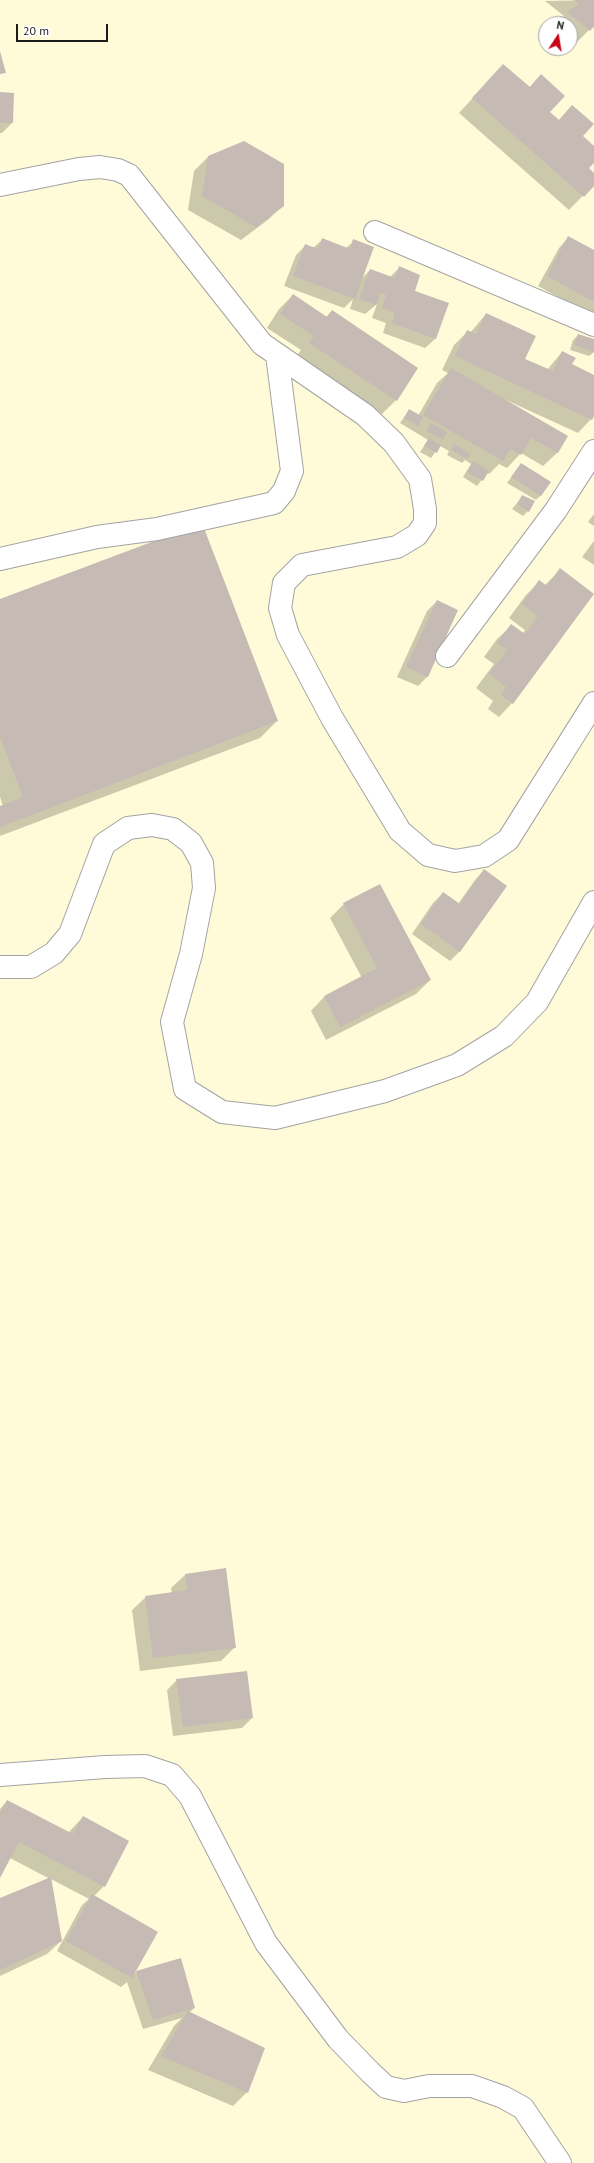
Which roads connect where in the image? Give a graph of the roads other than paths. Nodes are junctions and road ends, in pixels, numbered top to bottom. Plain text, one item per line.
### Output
1 (0, 185) edge
2 (374, 232) dead end
3 (594, 325) edge
4 (277, 355) junction
5 (594, 451) edge
6 (0, 559) edge
7 (447, 656) dead end
8 (594, 703) edge
9 (594, 902) edge
10 (0, 967) edge
11 (0, 1775) edge
12 (560, 2163) edge

1 - 4 street
2 - 3 street
4 - 6 street
4 - 8 street
5 - 7 street
9 - 10 street
11 - 12 street

